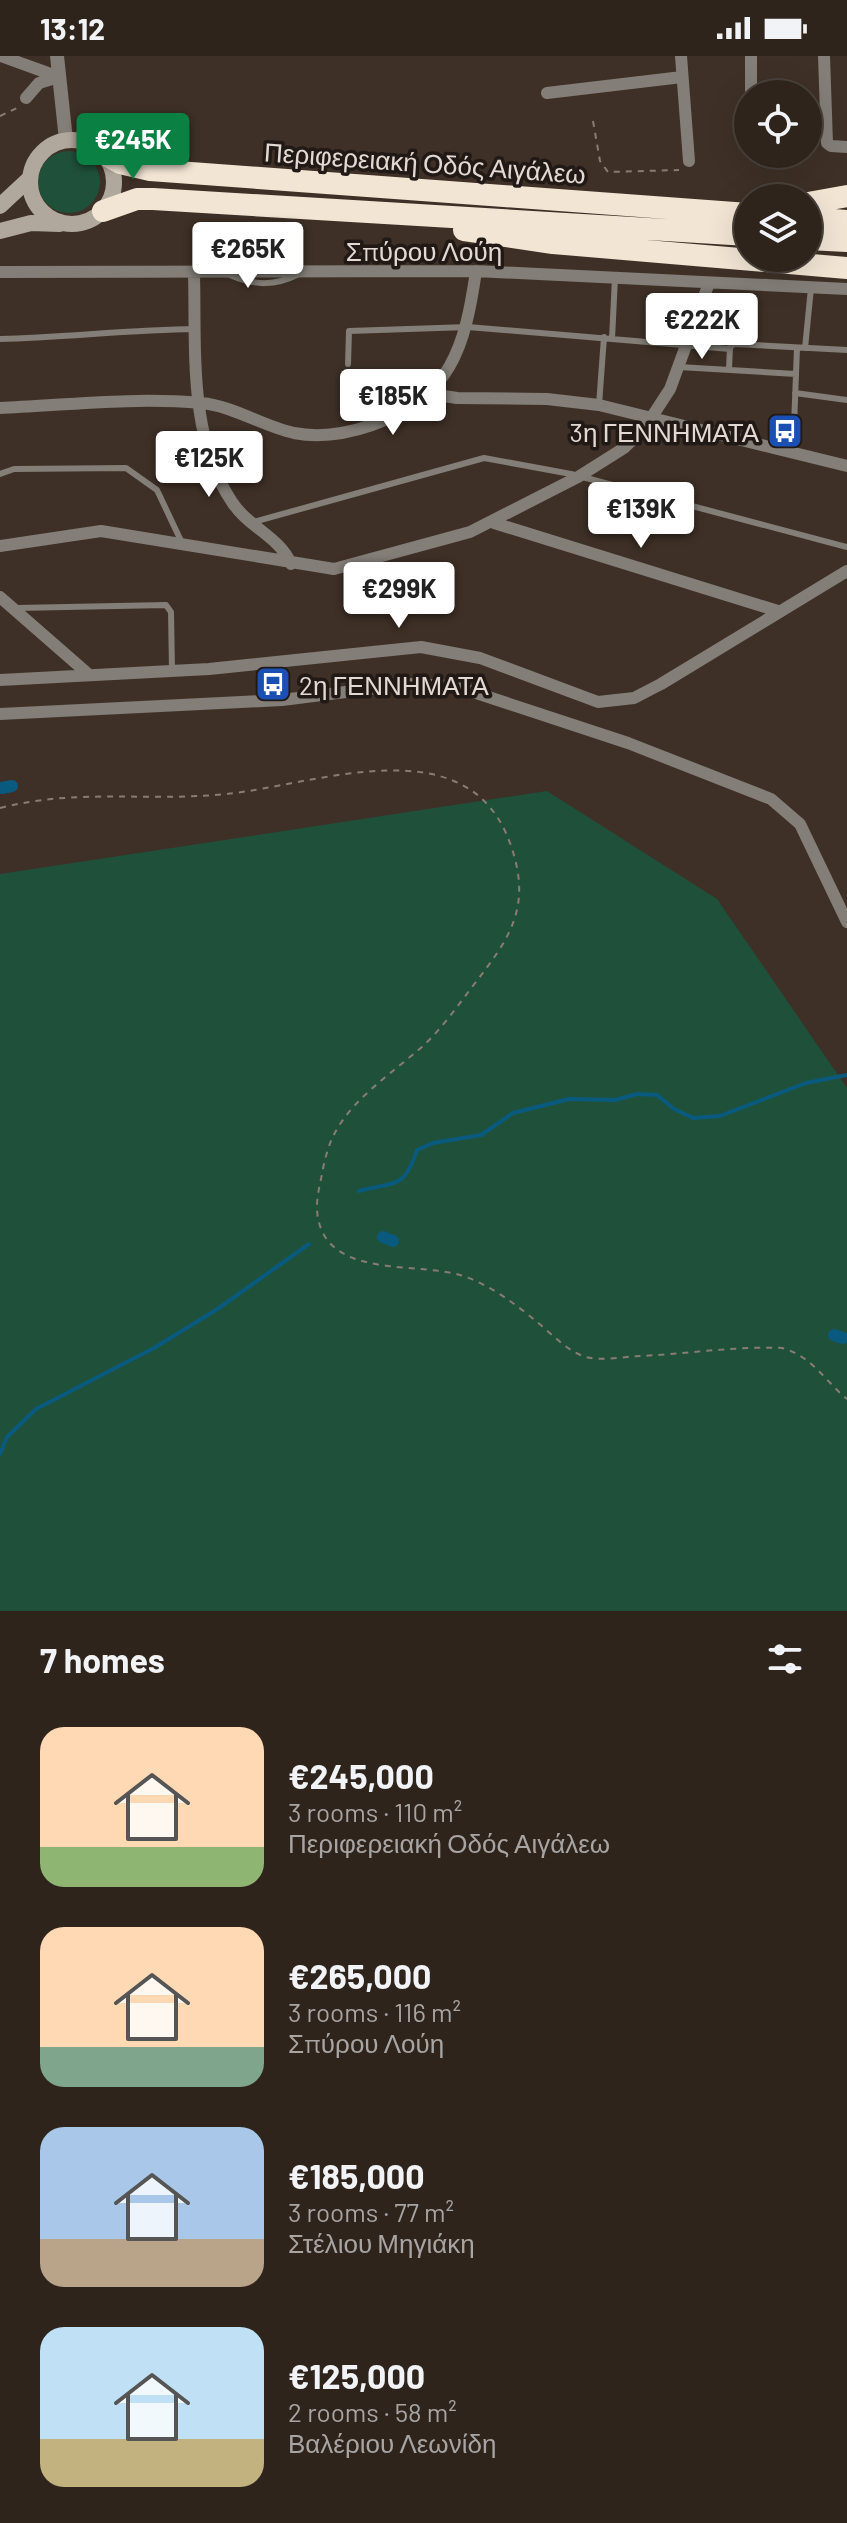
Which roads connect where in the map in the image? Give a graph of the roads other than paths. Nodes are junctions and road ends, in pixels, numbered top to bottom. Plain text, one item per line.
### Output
1 (1, 56) edge
2 (57, 56) edge
3 (681, 56) edge
4 (751, 56) edge
5 (824, 56) edge
6 (59, 77) junction
7 (682, 77) junction
8 (751, 80) edge
9 (547, 93) dead end
10 (26, 98) road end
11 (66, 140) junction
12 (847, 147) edge
13 (102, 153) junction
14 (689, 161) road end
15 (30, 178) junction
16 (847, 196) edge
17 (822, 200) edge
18 (734, 203) edge
19 (0, 206) edge
20 (663, 209) junction
21 (103, 211) junction
22 (389, 212) junction
23 (734, 213) edge
24 (822, 219) edge
25 (847, 221) edge
26 (66, 224) junction
27 (0, 231) edge
28 (734, 234) edge
29 (822, 240) edge
30 (847, 241) edge
31 (847, 268) edge
32 (476, 271) junction
33 (0, 272) edge
34 (194, 273) junction
35 (615, 277) junction
36 (709, 283) junction
37 (811, 288) junction
38 (847, 289) edge
39 (468, 327) junction
40 (195, 329) junction
41 (608, 338) junction
42 (0, 339) edge
43 (688, 348) junction
44 (801, 348) junction
45 (730, 349) junction
46 (847, 350) edge
47 (348, 364) dead end
48 (679, 367) junction
49 (729, 369) junction
50 (796, 374) junction
51 (795, 393) junction
52 (431, 394) junction
53 (847, 400) edge
54 (199, 402) junction
55 (599, 405) junction
56 (0, 408) edge
57 (653, 418) junction
58 (793, 452) junction
59 (847, 466) edge
60 (0, 474) edge
61 (578, 477) junction
62 (249, 523) junction
63 (494, 523) junction
64 (182, 543) junction
65 (0, 546) edge
66 (847, 547) edge
67 (291, 564) junction
68 (847, 571) edge
69 (0, 597) edge
70 (12, 608) junction
71 (778, 611) junction
72 (172, 670) junction
73 (87, 673) junction
74 (0, 680) edge
75 (0, 714) edge
76 (847, 922) edge

1 - 6 street
2 - 6 street
3 - 7 street
4 - 8 street
5 - 12 street
6 - 10 street
6 - 11 street
7 - 9 street
7 - 14 street
11 - 13 main road
11 - 15 main road
13 - 20 highway, Περιφερειακή Οδός Αιγάλεω
13 - 21 main road
15 - 19 main road
15 - 26 main road
16 - 17 highway
18 - 20 highway
20 - 23 highway, Περιφερειακή Οδός Αιγάλεω
21 - 22 highway, Περιφερειακή Οδός Αιγάλεω
21 - 26 main road
22 - 28 highway, Περιφερειακή Οδός Αιγάλεω
22 - 31 highway
24 - 25 highway
26 - 27 main road
29 - 30 highway
32 - 34 street, Σπύρου Λούη
32 - 35 street, Σπύρου Λούη
32 - 39 street
33 - 34 street, Σπύρου Λούη
34 - 40 street
35 - 36 street, Σπύρου Λούη
35 - 41 lane
36 - 37 street, Σπύρου Λούη
36 - 43 street
37 - 38 street, Σπύρου Λούη
37 - 44 lane
39 - 41 lane
39 - 47 lane
39 - 52 street
40 - 42 lane
40 - 54 street
41 - 43 lane
41 - 55 lane
43 - 45 lane
43 - 48 street
44 - 45 lane
44 - 46 lane
44 - 50 lane
45 - 49 lane
48 - 49 lane
48 - 57 street
49 - 50 lane
50 - 51 lane
51 - 53 lane
51 - 58 lane
52 - 54 street
52 - 55 street
54 - 56 street
54 - 62 street
55 - 57 street
57 - 58 street
57 - 61 street
58 - 59 street
60 - 64 lane
61 - 62 lane
61 - 63 street
61 - 66 lane
62 - 67 street
63 - 67 street
63 - 71 street
64 - 65 street
64 - 67 street
68 - 71 street
69 - 70 street
70 - 72 lane
70 - 73 street
71 - 72 street
72 - 73 street
73 - 74 street
75 - 76 street

